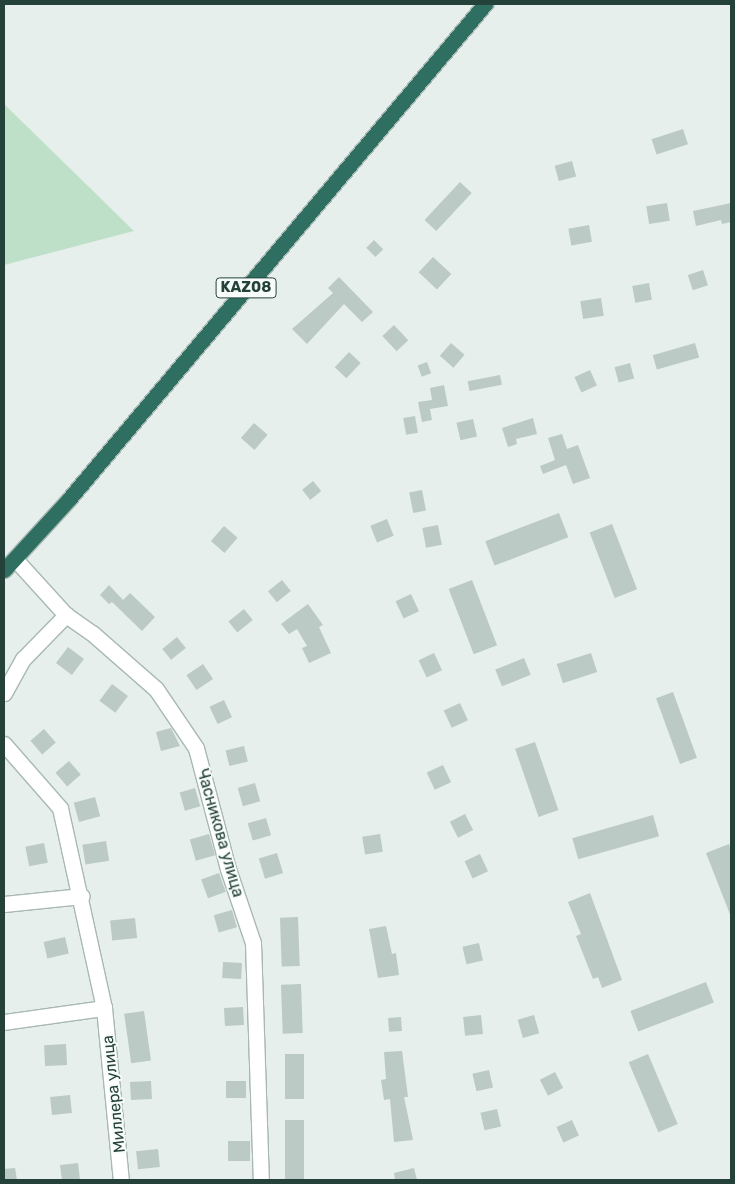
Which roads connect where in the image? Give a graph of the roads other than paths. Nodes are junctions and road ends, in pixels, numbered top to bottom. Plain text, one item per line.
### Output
1 (485, 4) edge
2 (15, 559) junction
3 (4, 570) edge
4 (66, 615) junction
5 (4, 693) edge
6 (4, 744) edge
7 (82, 896) junction
8 (4, 904) edge
9 (104, 1008) junction
10 (4, 1022) edge
11 (121, 1180) edge
12 (261, 1180) edge

1 - 2 highway, KAZ08
2 - 3 highway, KAZ08
2 - 4 street, Часникова улица
4 - 5 street
4 - 12 street, Часникова улица
6 - 7 street, Миллера улица
7 - 8 street
7 - 9 street, Миллера улица
9 - 10 street
9 - 11 street, Миллера улица

